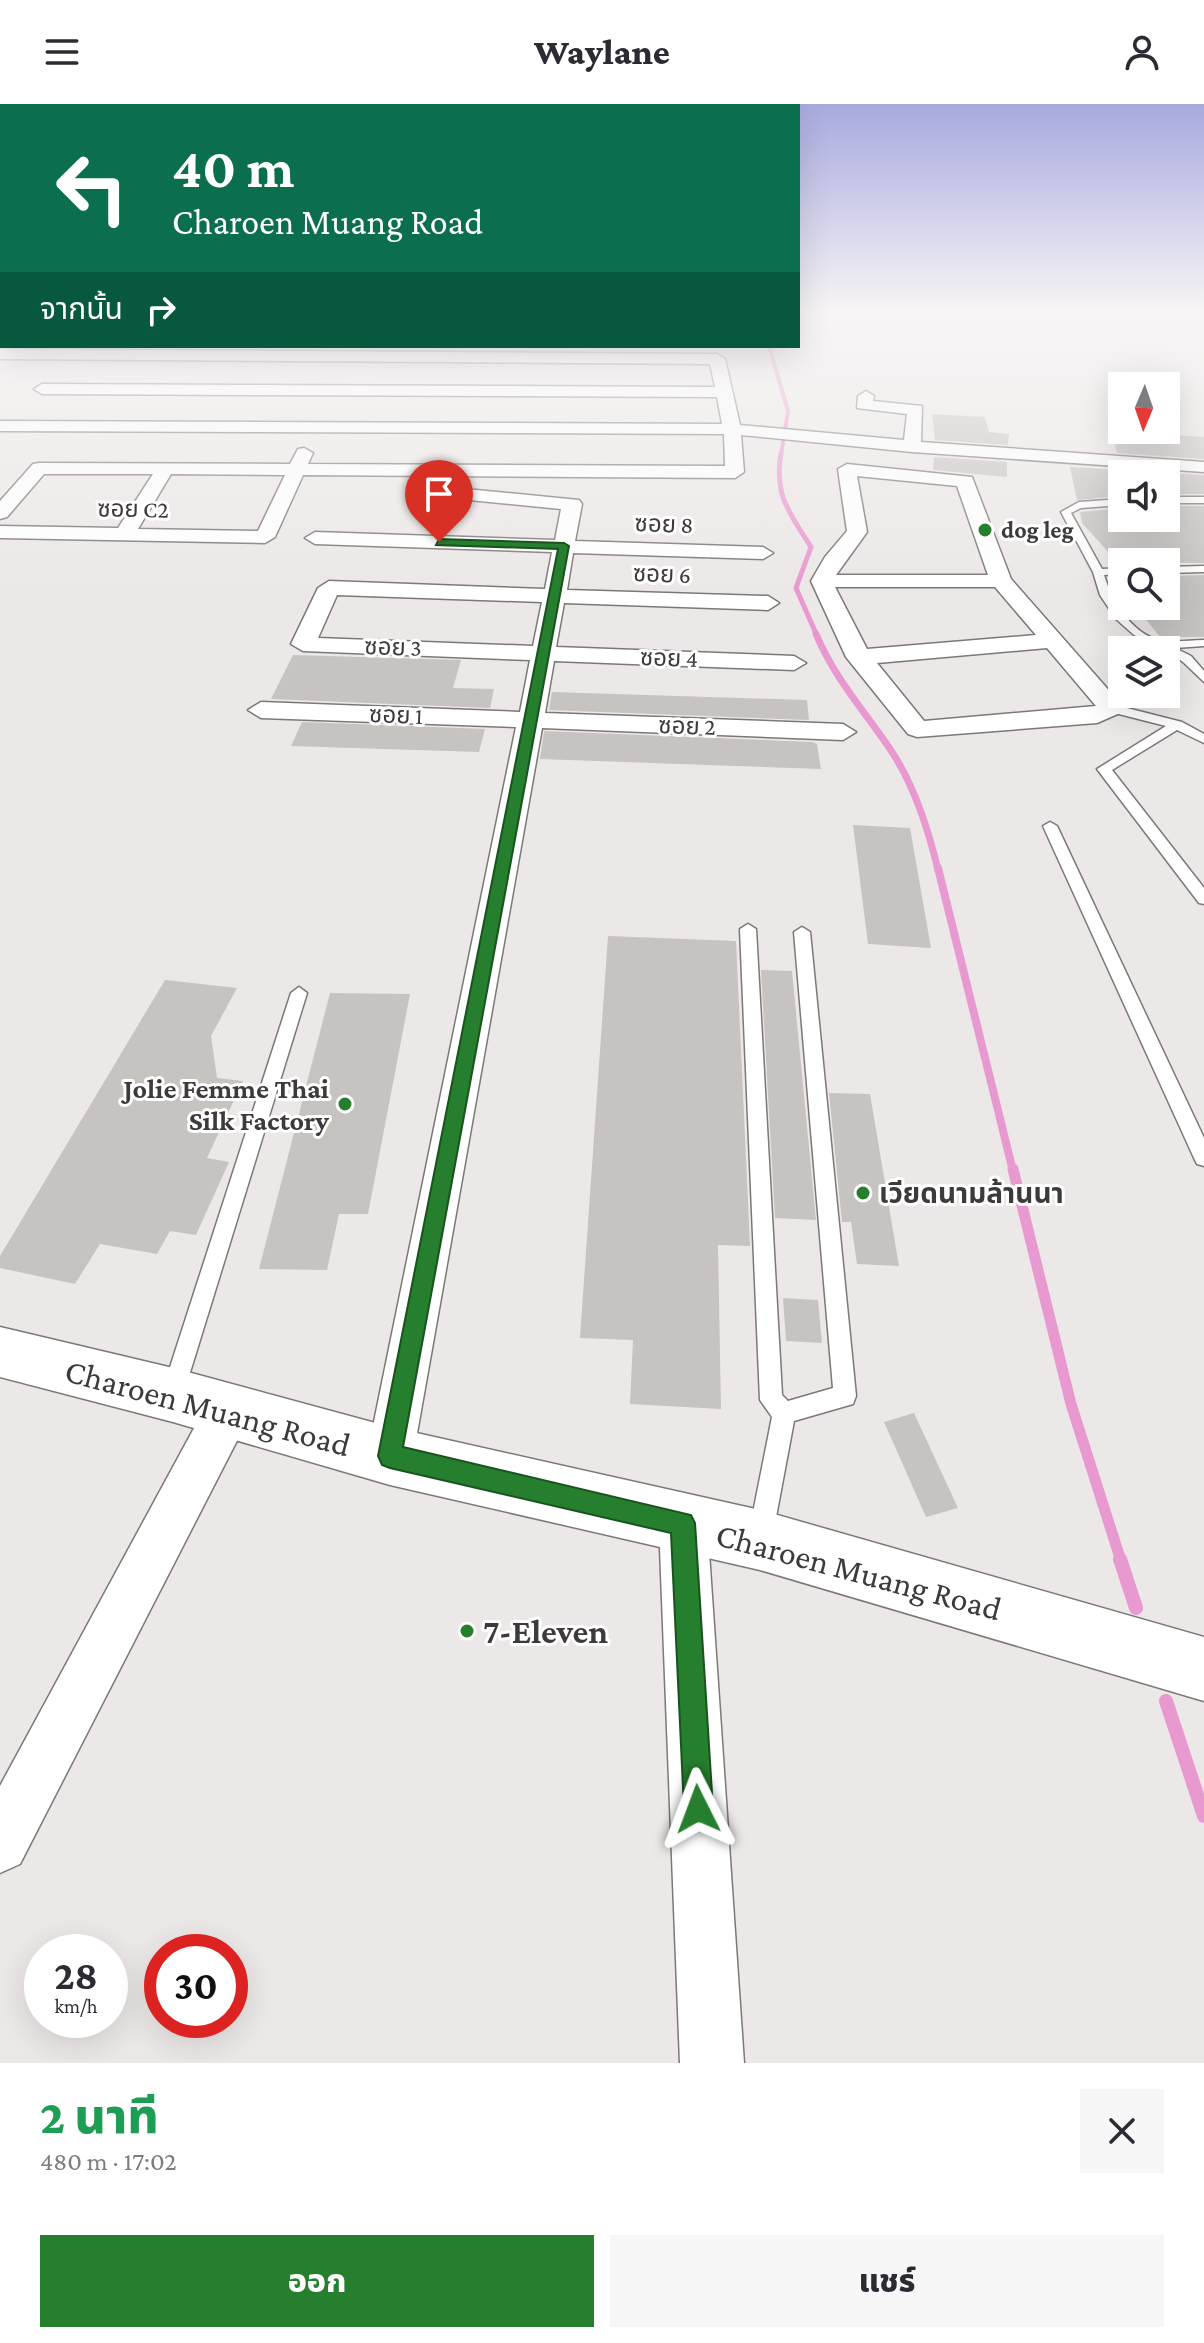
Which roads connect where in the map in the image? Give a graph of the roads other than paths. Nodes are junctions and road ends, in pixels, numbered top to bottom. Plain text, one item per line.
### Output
1 (24, 405) edge
2 (229, 405) edge
3 (326, 405) edge
4 (408, 405) edge
5 (727, 405) edge
6 (867, 405) edge
7 (324, 409) junction
8 (0, 426) edge
9 (732, 429) junction
10 (909, 462) junction
11 (1204, 467) edge
12 (165, 469) junction
13 (296, 470) junction
14 (417, 490) dead end
15 (7, 496) edge
16 (1180, 500) edge
17 (1204, 500) edge
18 (1108, 504) edge
19 (0, 513) edge
20 (0, 532) edge
21 (124, 535) junction
22 (315, 538) dead end
23 (564, 546) junction
24 (763, 553) dead end
25 (1204, 569) edge
26 (1180, 570) edge
27 (1098, 572) junction
28 (1108, 572) edge
29 (822, 581) junction
30 (1001, 581) junction
31 (329, 588) joint
32 (554, 596) junction
33 (768, 603) dead end
34 (1147, 636) edge
35 (1050, 641) junction
36 (1204, 643) edge
37 (1180, 644) edge
38 (543, 653) junction
39 (1180, 655) edge
40 (858, 657) junction
41 (794, 663) dead end
42 (1204, 678) edge
43 (1108, 705) edge
44 (1111, 708) joint
45 (261, 710) dead end
46 (531, 720) junction
47 (1177, 725) junction
48 (843, 732) dead end
49 (1204, 739) edge
50 (1050, 826) dead end
51 (1204, 899) edge
52 (748, 929) dead end
53 (802, 932) dead end
54 (299, 993) dead end
55 (1204, 1158) edge
56 (0, 1352) edge
57 (173, 1395) junction
58 (228, 1411) junction
59 (784, 1413) junction
60 (390, 1456) junction
61 (683, 1523) junction
62 (760, 1540) junction
63 (1204, 1669) edge
64 (0, 1844) edge
65 (712, 2063) edge

1 - 8 street
2 - 7 street
3 - 7 street
4 - 7 street
5 - 9 street
6 - 10 street
7 - 8 street
7 - 9 street
7 - 13 street
9 - 10 street
9 - 13 street
10 - 11 street
10 - 29 street
10 - 30 street
12 - 13 street
12 - 15 street
12 - 21 street
13 - 21 street, ซอย C2
14 - 23 street
15 - 19 street
16 - 17 lane
18 - 27 lane
20 - 21 street, ซอย C2
22 - 23 street, ซอย 8
23 - 24 street, ซอย 8
23 - 32 street
25 - 26 lane
27 - 28 lane
27 - 34 lane
29 - 30 street
29 - 40 street
30 - 35 street
31 - 32 street, ซอย 6
31 - 38 street, ซอย 3
32 - 33 street, ซอย 6
32 - 38 street
35 - 40 street
35 - 43 street
36 - 37 lane
38 - 41 street, ซอย 4
38 - 46 street
39 - 42 lane
40 - 44 street
44 - 47 lane
45 - 46 street, ซอย 1
46 - 48 street, ซอย 2
46 - 60 street
47 - 49 lane
47 - 51 lane
50 - 55 lane
52 - 59 lane
53 - 59 lane
54 - 57 lane
56 - 57 main road, Charoen Muang Road
57 - 58 main road, Charoen Muang Road
58 - 60 main road, Charoen Muang Road
58 - 64 street
59 - 62 lane
60 - 61 main road, Charoen Muang Road
61 - 62 main road, Charoen Muang Road
61 - 65 street
62 - 63 main road, Charoen Muang Road

